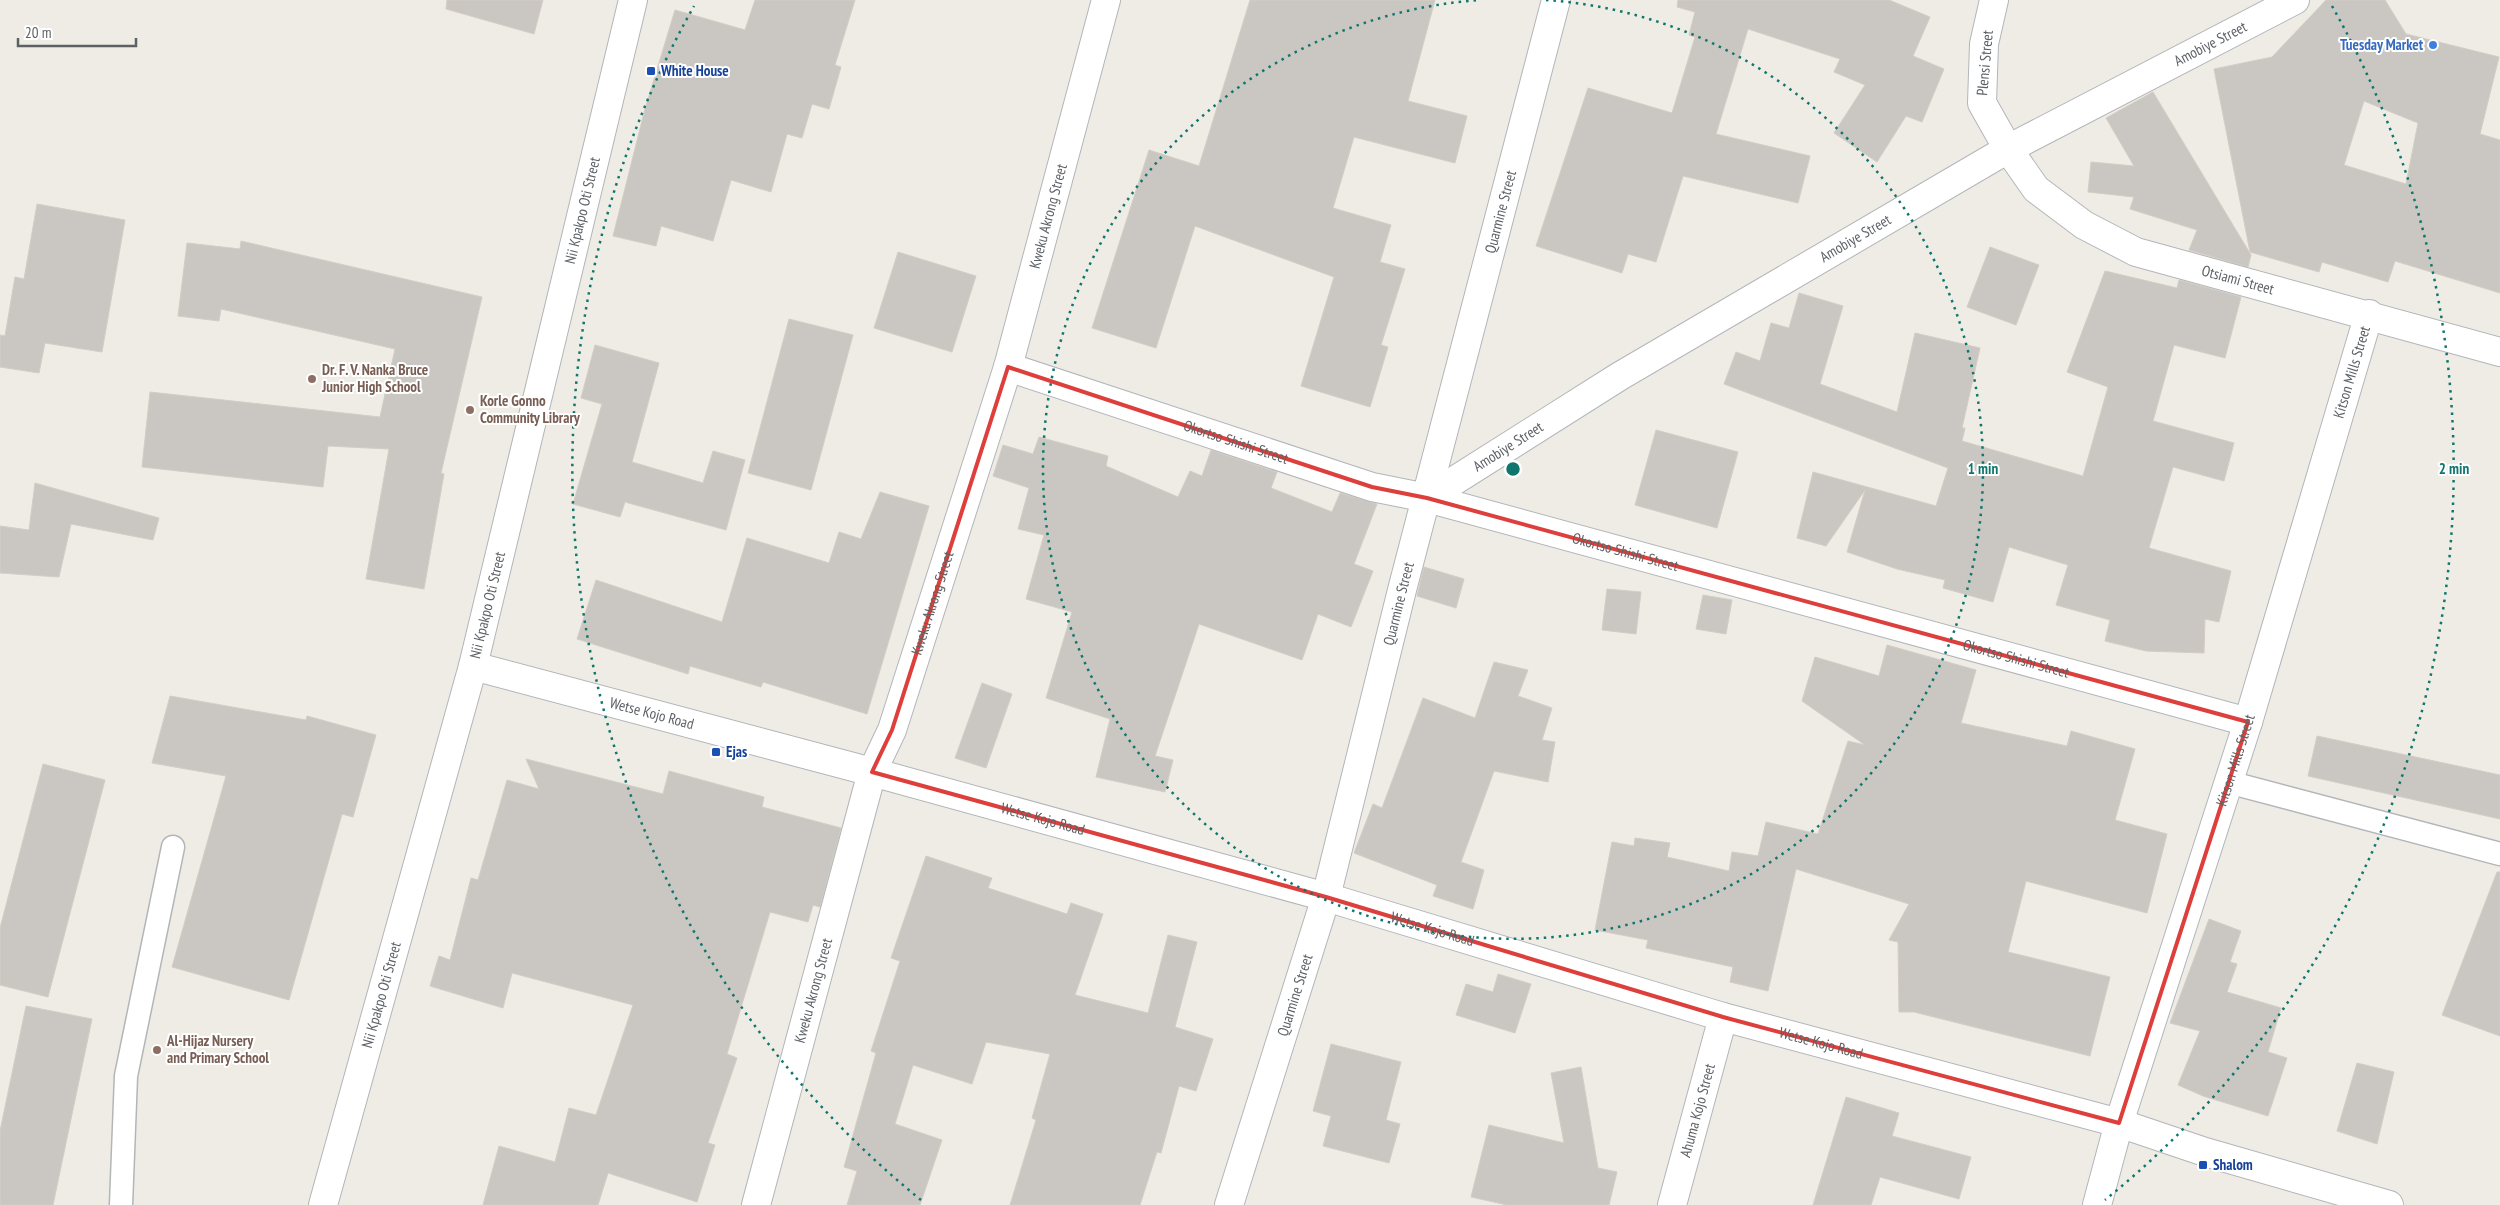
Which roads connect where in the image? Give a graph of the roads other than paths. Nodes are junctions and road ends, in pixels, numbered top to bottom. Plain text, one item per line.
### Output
1 (633, 0) edge
2 (1106, 0) edge
3 (1556, 0) edge
4 (1994, 0) edge
5 (2295, 0) edge
6 (2008, 149) junction
7 (2369, 314) junction
8 (2500, 352) edge
9 (1008, 367) junction
10 (1427, 498) junction
11 (473, 666) junction
12 (2248, 722) junction
13 (872, 772) junction
14 (2228, 782) junction
15 (173, 847) dead end
16 (2500, 854) edge
17 (1326, 897) junction
18 (1724, 1017) junction
19 (2119, 1123) junction
20 (121, 1205) edge
21 (323, 1205) edge
22 (756, 1205) edge
23 (1230, 1205) edge
24 (1672, 1205) edge
25 (2097, 1205) edge
26 (2388, 1205) edge

1 - 11 street, Nii Kpakpo Oti Street
2 - 9 street, Kweku Akrong Street
3 - 10 street, Quarmine Street
4 - 6 street, Plensi Street
5 - 6 street, Amobiye Street
6 - 7 street, Otsiami Street
6 - 10 street, Amobiye Street
7 - 8 street, Otsiami Street
7 - 12 street, Kitson Mills Street
9 - 10 street, Okortso Shishi Street
9 - 13 street, Kweku Akrong Street
10 - 12 street, Okortso Shishi Street
10 - 17 street, Quarmine Street
11 - 13 street, Wetse Kojo Road
11 - 21 street, Nii Kpakpo Oti Street
12 - 14 street, Kitson Mills Street
13 - 17 street, Wetse Kojo Road
13 - 22 street, Kweku Akrong Street
14 - 16 lane
14 - 19 street, Kitson Mills Street
15 - 20 lane
17 - 18 street, Wetse Kojo Road
17 - 23 street, Quarmine Street
18 - 19 street, Wetse Kojo Road
18 - 24 street, Ahuma Kojo Street
19 - 25 street, Kitson Mills Street
19 - 26 street, Wetse Kojo Road

